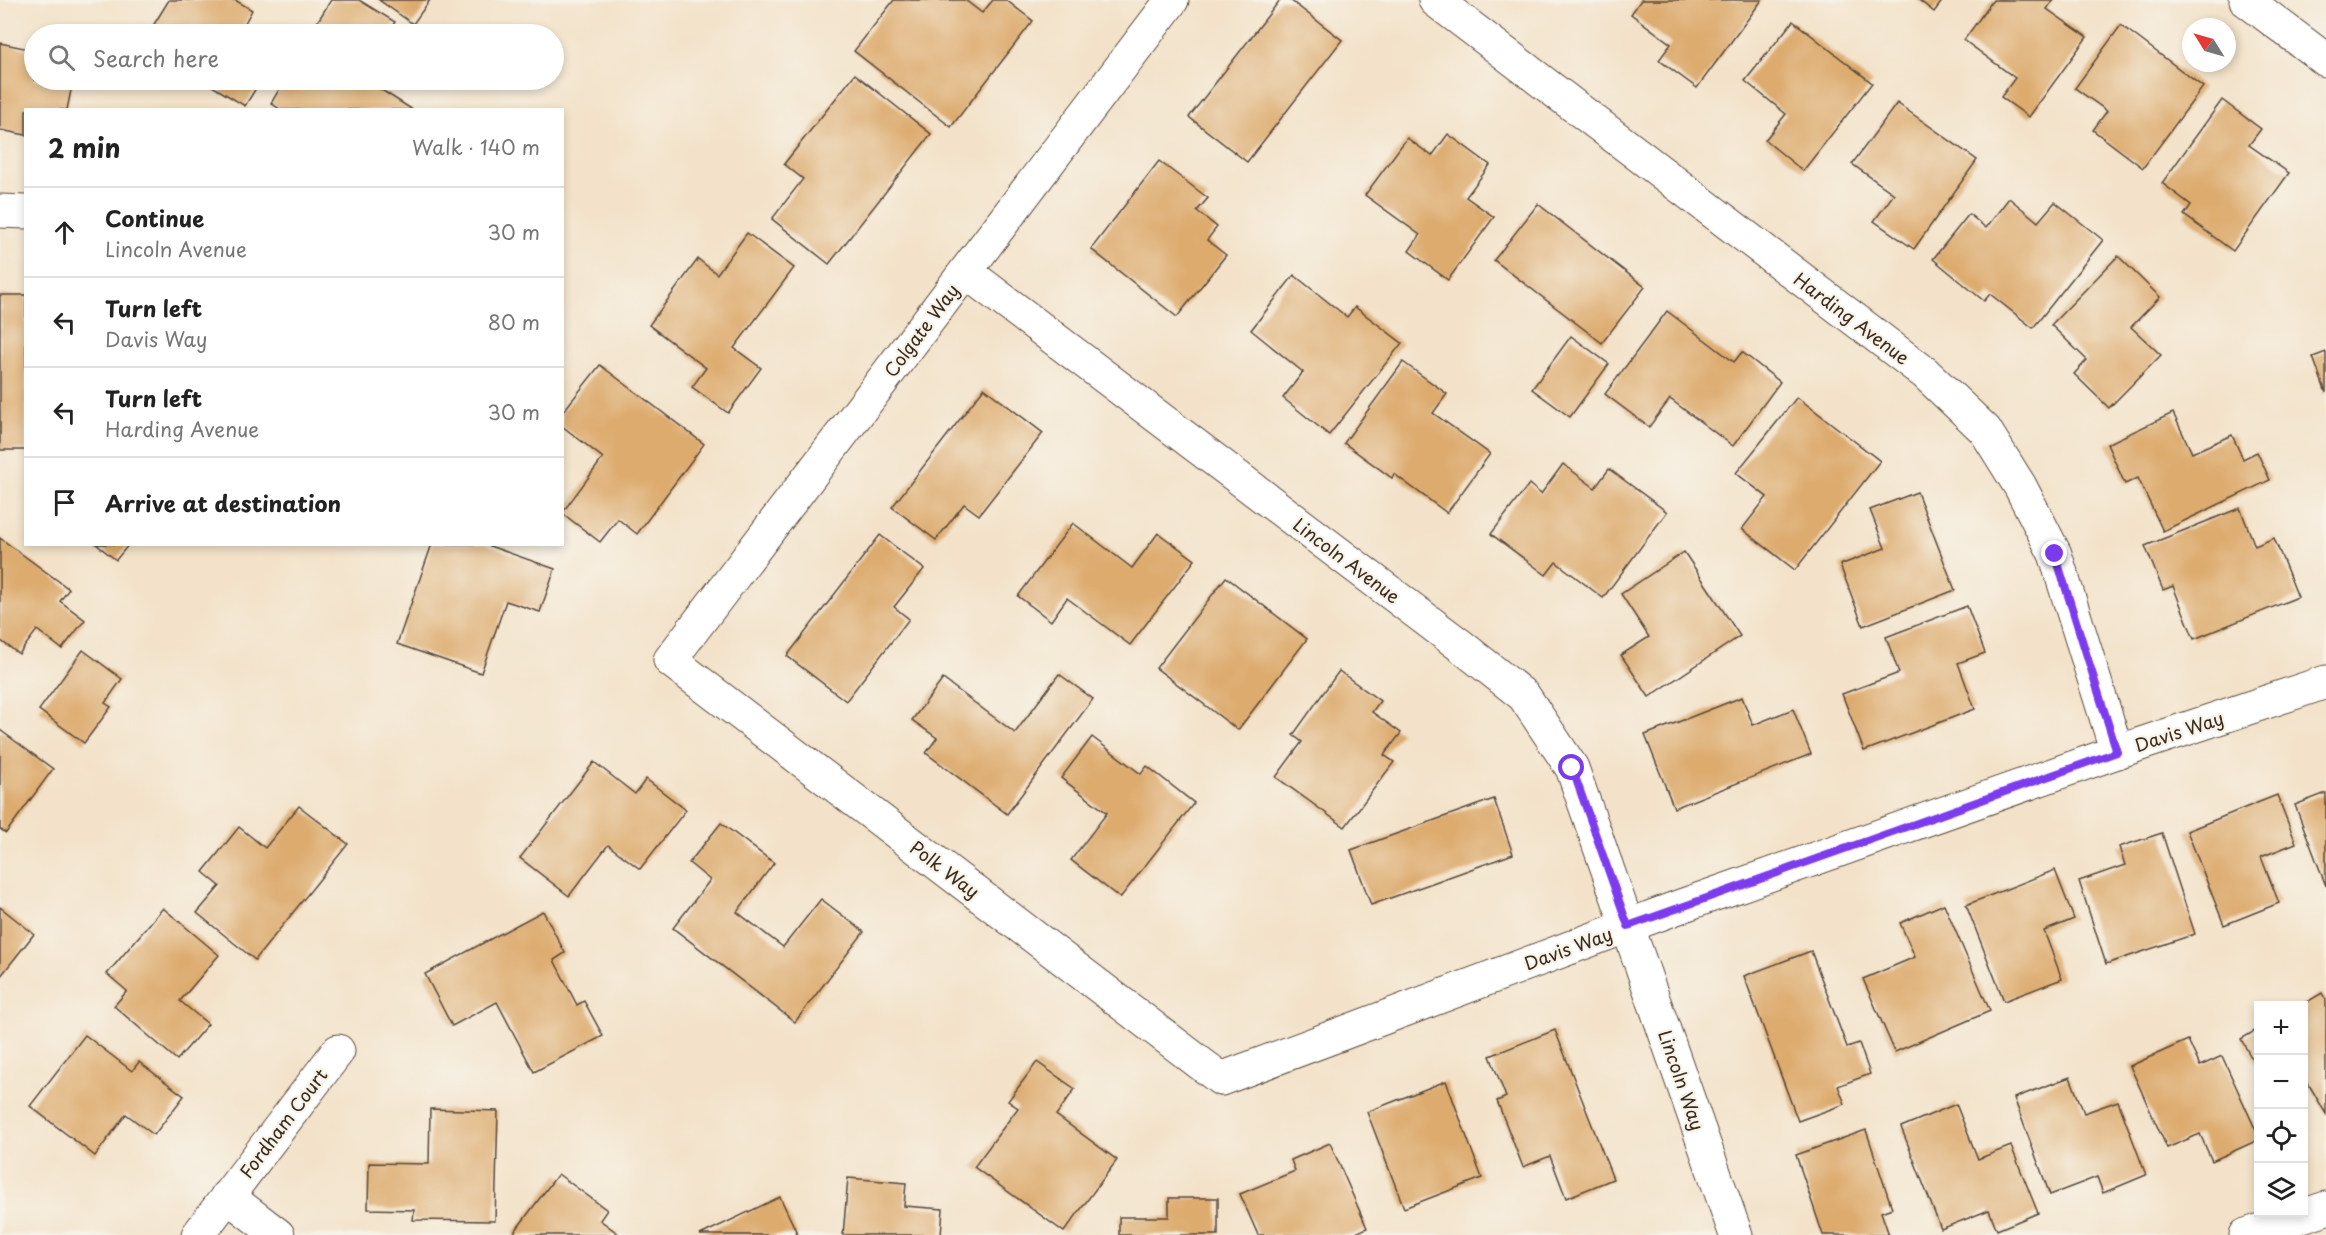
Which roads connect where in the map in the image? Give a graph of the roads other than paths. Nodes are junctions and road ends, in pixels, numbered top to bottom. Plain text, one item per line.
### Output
1 (1172, 0) edge
2 (1435, 0) edge
3 (2246, 0) edge
4 (2326, 60) edge
5 (0, 211) edge
6 (24, 212) edge
7 (966, 272) junction
8 (670, 660) joint
9 (2326, 682) edge
10 (2117, 752) junction
11 (1628, 926) junction
12 (338, 1051) dead end
13 (1221, 1079) joint
14 (227, 1196) junction
15 (2326, 1208) edge
16 (198, 1235) edge
17 (278, 1235) edge
18 (1736, 1235) edge
19 (2246, 1235) edge

1 - 7 street, Colgate Way
2 - 10 street, Harding Avenue
3 - 4 street
5 - 6 street
7 - 8 street, Colgate Way
7 - 11 street, Lincoln Avenue
8 - 13 street, Polk Way
9 - 10 street, Davis Way
10 - 11 street, Davis Way
11 - 13 street, Davis Way
11 - 18 street, Lincoln Way
12 - 14 street, Fordham Court
14 - 16 street, Fordham Court
14 - 17 street
15 - 19 street

